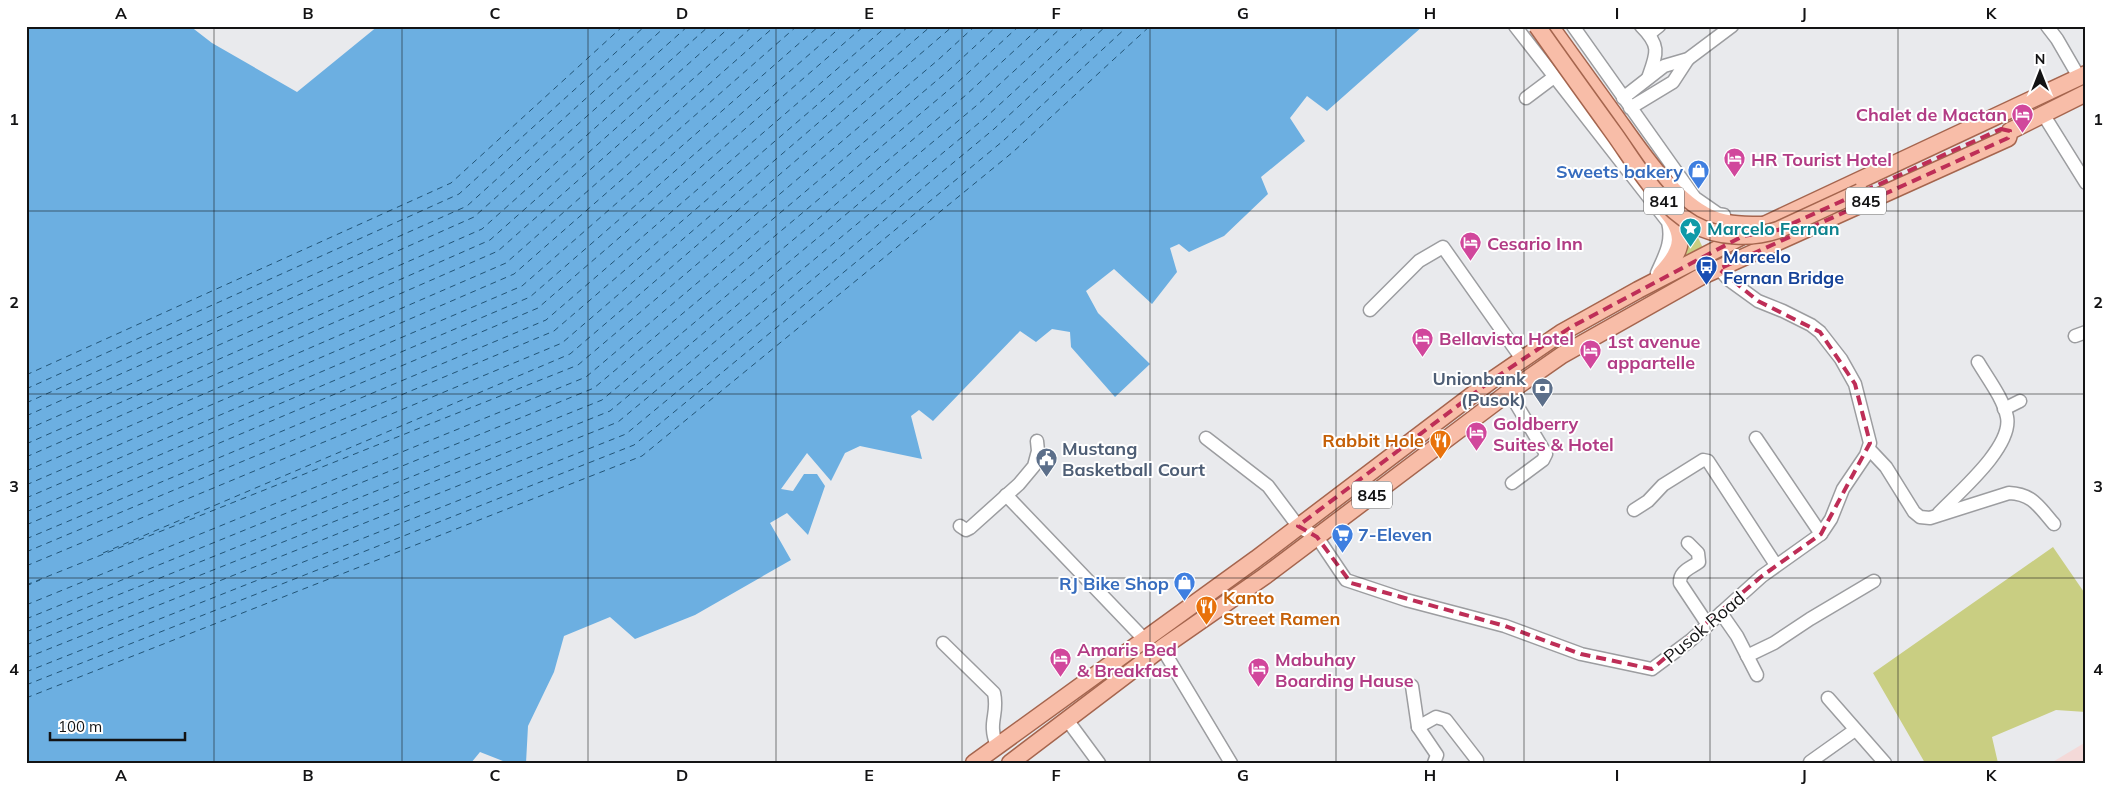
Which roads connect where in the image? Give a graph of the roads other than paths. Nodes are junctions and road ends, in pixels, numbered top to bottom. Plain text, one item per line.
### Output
1 (1515, 26) edge
2 (1527, 26) edge
3 (1537, 26) edge
4 (1550, 26) edge
5 (1573, 26) edge
6 (1732, 26) edge
7 (2047, 26) edge
8 (1650, 29) edge
9 (1688, 59) junction
10 (2082, 76) edge
11 (1554, 77) junction
12 (1648, 78) junction
13 (2086, 93) edge
14 (1526, 98) dead end
15 (1626, 103) junction
16 (2043, 114) junction
17 (2010, 130) junction
18 (2086, 183) edge
19 (1683, 200) junction
20 (1811, 203) junction
21 (1764, 225) junction
22 (1706, 254) junction
23 (1718, 269) junction
24 (1702, 276) junction
25 (1653, 282) junction
26 (1370, 310) dead end
27 (1571, 327) junction
28 (1582, 343) junction
29 (1522, 359) junction
30 (1978, 362) dead end
31 (1509, 392) junction
32 (2020, 401) dead end
33 (2004, 408) junction
34 (1206, 438) dead end
35 (1756, 438) dead end
36 (1037, 441) dead end
37 (1869, 449) junction
38 (1512, 483) dead end
39 (1006, 495) junction
40 (1634, 510) dead end
41 (1938, 514) junction
42 (2054, 524) dead end
43 (960, 526) dead end
44 (1298, 526) junction
45 (1821, 534) junction
46 (1317, 537) junction
47 (1688, 543) dead end
48 (1776, 566) junction
49 (1874, 582) dead end
50 (1721, 614) junction
51 (1708, 625) junction
52 (1145, 640) junction
53 (943, 643) dead end
54 (1162, 648) junction
55 (1747, 656) junction
56 (1757, 674) dead end
57 (1412, 686) dead end
58 (1828, 698) dead end
59 (1068, 721) junction
60 (1418, 727) junction
61 (1855, 730) junction
62 (998, 746) junction
63 (1477, 760) dead end
64 (1810, 762) edge
65 (974, 763) edge
66 (1010, 763) edge
67 (1099, 763) edge
68 (1231, 763) edge
69 (1434, 763) edge
70 (1885, 763) edge

1 - 11 street
2 - 25 main road
3 - 17 main road, 841, bridge
4 - 19 main road, 841
5 - 15 street
6 - 9 street
7 - 10 street
8 - 12 street
9 - 12 street
9 - 15 street
10 - 20 main road, 845
11 - 14 street
11 - 25 street
12 - 15 street
13 - 16 main road, 845
15 - 20 street
16 - 17 main road, 845
16 - 18 street
17 - 23 main road, 845
19 - 21 main road, 841
19 - 22 main road
20 - 21 main road, 845
21 - 22 main road, 845
22 - 24 main road
22 - 25 main road, 845
23 - 24 main road, 845
23 - 37 street
24 - 28 main road, 845
25 - 27 main road, 845
26 - 29 street
27 - 28 main road
27 - 29 main road, 845
28 - 31 main road, 845
29 - 44 main road, 845
30 - 33 street
31 - 38 street
31 - 46 main road, 845
32 - 33 street
33 - 41 street
34 - 44 street, Pusok Road
35 - 45 street
36 - 39 street
37 - 41 street
37 - 45 street, Pusok Road
39 - 43 street
39 - 52 street
40 - 48 street
41 - 42 street
44 - 46 street, Pusok Road
44 - 52 main road, 845
45 - 48 street, Pusok Road
46 - 51 street, Pusok Road
46 - 54 main road, 845
47 - 51 street
48 - 50 street, Pusok Road
49 - 55 street
50 - 51 street, Pusok Road
50 - 55 street
52 - 62 main road, 845
53 - 62 street
54 - 59 main road, 845
54 - 68 street
55 - 56 street
57 - 60 street
58 - 61 street
59 - 66 main road, 845
59 - 67 street
60 - 63 street
60 - 69 street
61 - 64 street
61 - 70 street
62 - 65 main road, 845

